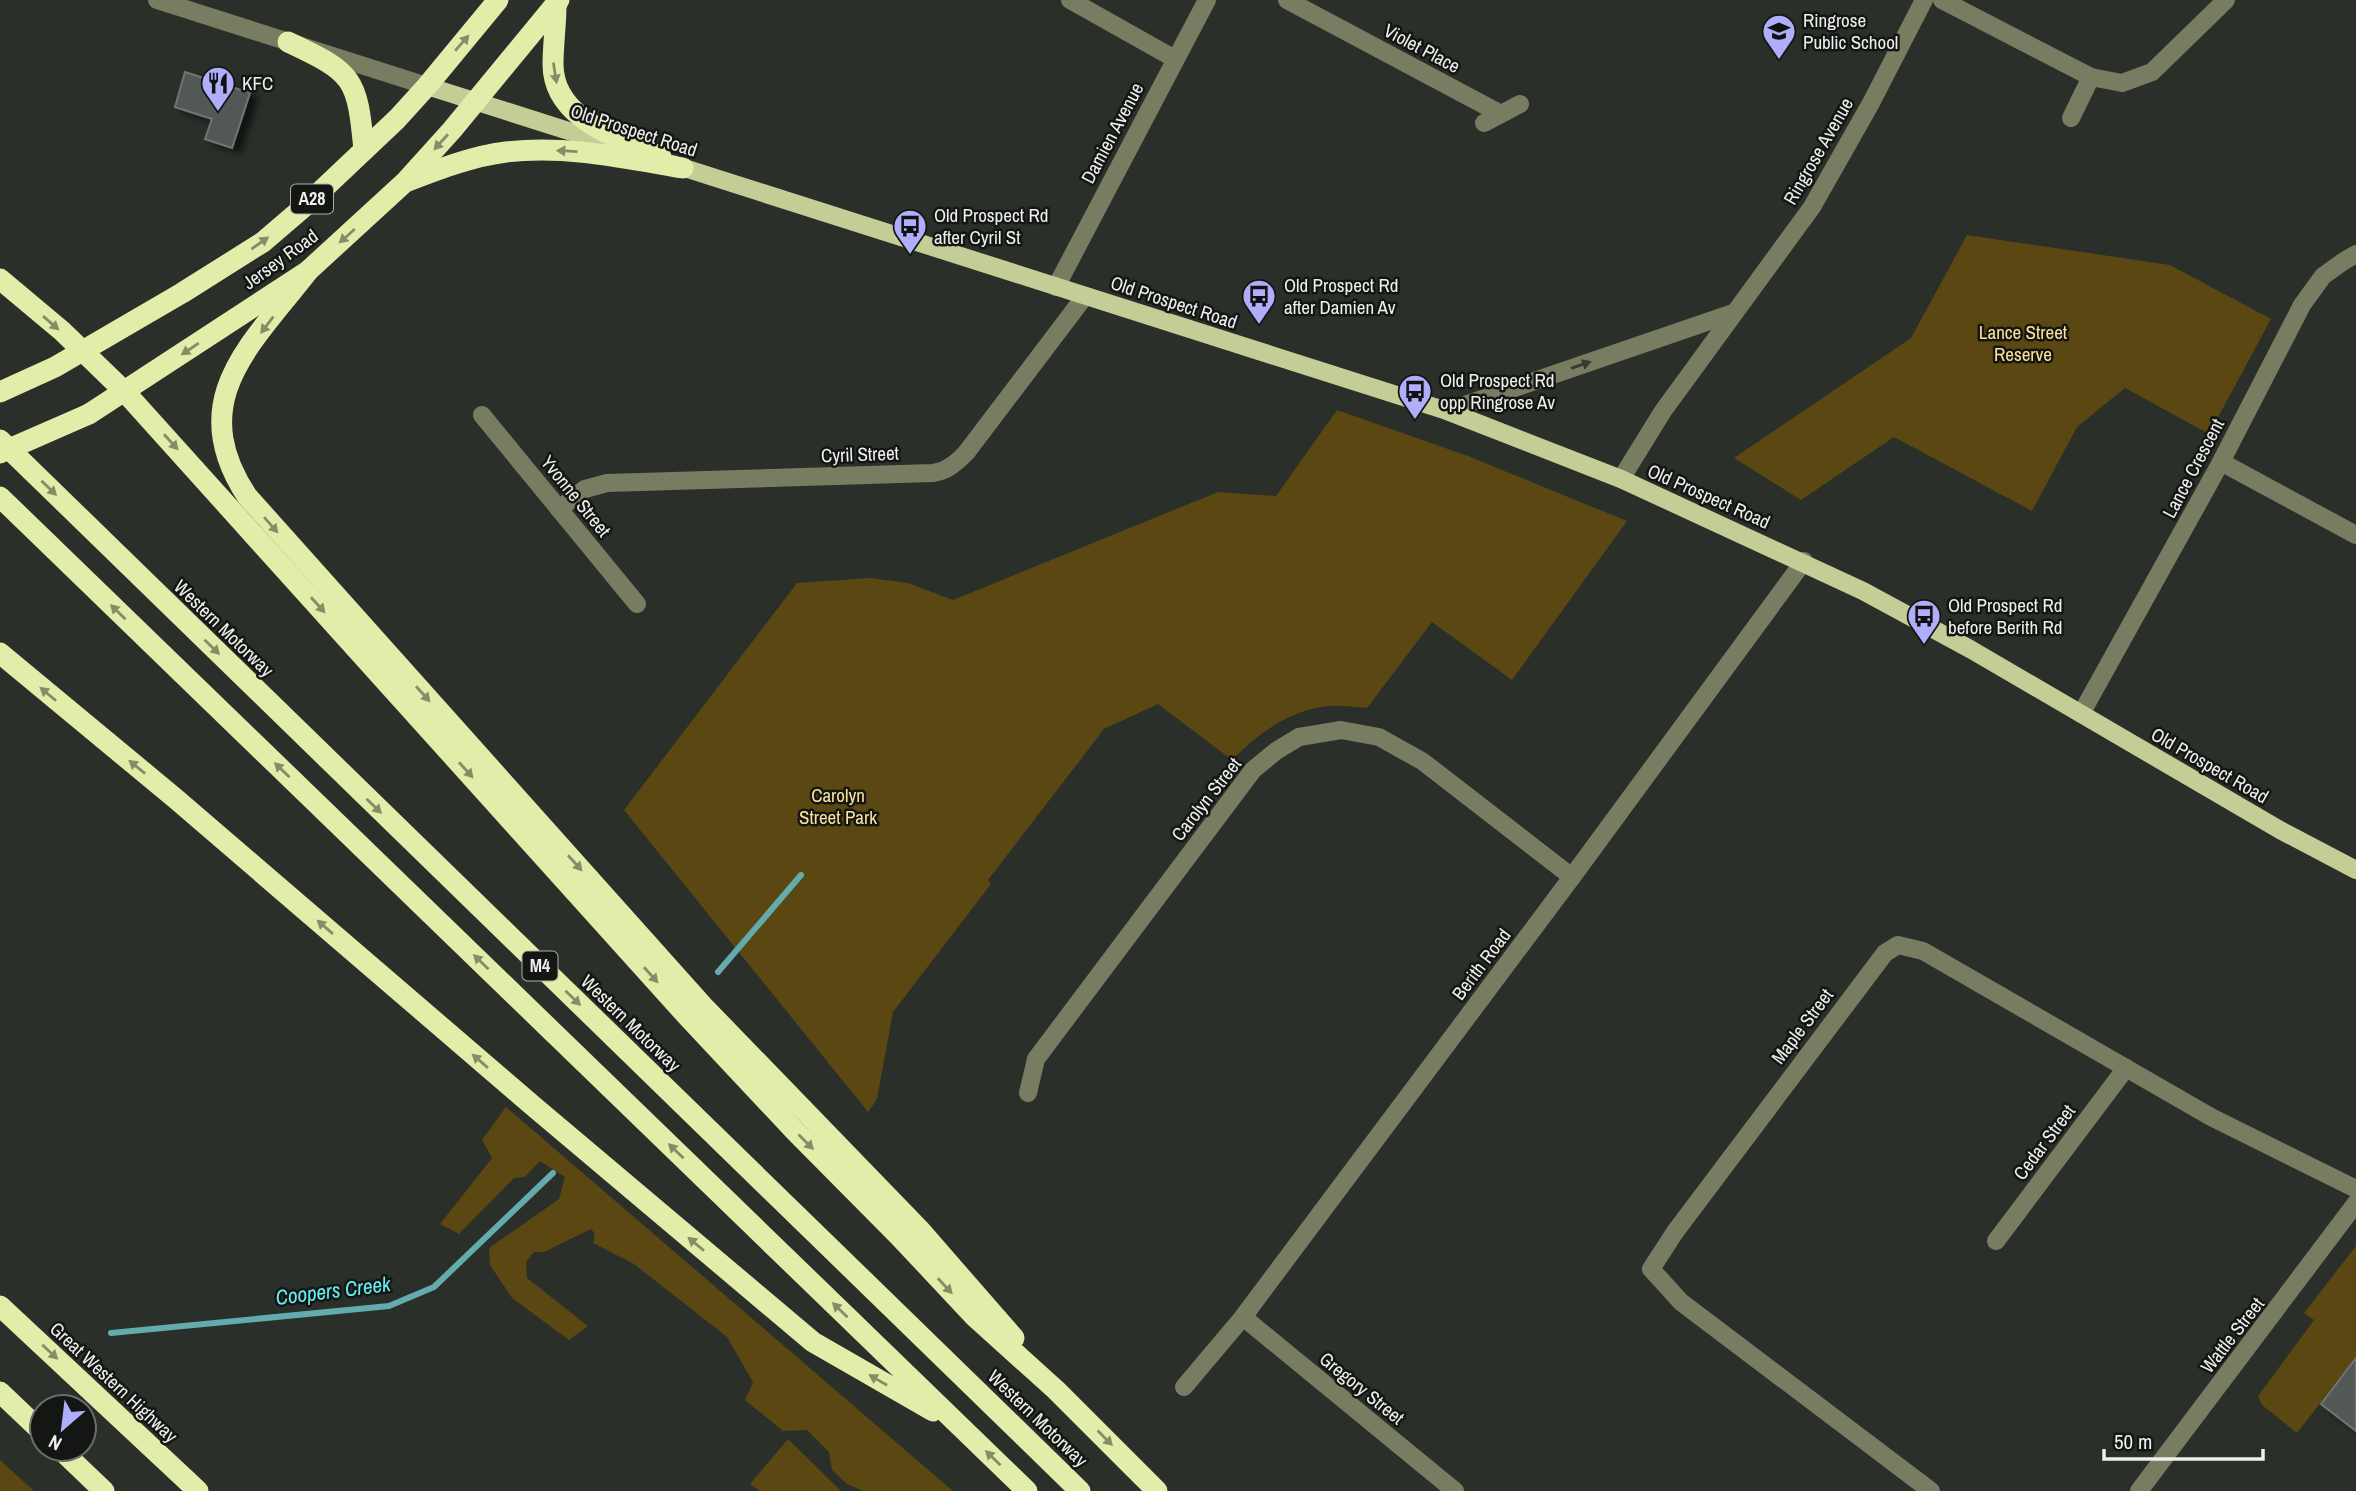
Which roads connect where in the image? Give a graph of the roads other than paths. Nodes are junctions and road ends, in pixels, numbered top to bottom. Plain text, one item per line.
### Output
1 (157, 0) edge
2 (498, 0) edge
3 (1070, 0) edge
4 (1207, 0) edge
5 (1287, 0) edge
6 (1924, 0) edge
7 (1942, 0) edge
8 (2226, 0) edge
9 (558, 2) edge
10 (288, 42) junction
11 (1175, 59) junction
12 (2091, 77) junction
13 (427, 86) junction
14 (475, 102) junction
15 (1520, 104) dead end
16 (1501, 114) junction
17 (2071, 118) dead end
18 (1485, 123) dead end
19 (364, 150) junction
20 (683, 168) junction
21 (405, 182) junction
22 (2356, 254) edge
23 (308, 271) junction
24 (0, 279) edge
25 (1056, 287) junction
26 (1085, 296) junction
27 (1733, 313) junction
28 (83, 351) junction
29 (125, 392) junction
30 (0, 393) edge
31 (1447, 411) junction
32 (482, 415) dead end
33 (0, 440) edge
34 (0, 453) edge
35 (2221, 462) junction
36 (1621, 479) junction
37 (0, 498) edge
38 (559, 509) junction
39 (2356, 535) edge
40 (1804, 561) junction
41 (637, 604) dead end
42 (0, 653) edge
43 (2081, 714) junction
44 (2356, 870) edge
45 (1572, 877) junction
46 (2126, 1068) junction
47 (1028, 1093) dead end
48 (2356, 1189) edge
49 (2356, 1203) edge
50 (1996, 1241) dead end
51 (0, 1306) edge
52 (1243, 1317) junction
53 (1184, 1387) dead end
54 (1056, 1390) junction
55 (0, 1392) edge
56 (28, 1419) edge
57 (959, 1426) junction
58 (75, 1463) edge
59 (104, 1491) edge
60 (198, 1491) edge
61 (1027, 1491) edge
62 (1080, 1491) edge
63 (1157, 1491) edge
64 (1455, 1491) edge
65 (1931, 1491) edge
66 (2139, 1491) edge

1 - 10 street, Old Prospect Road
13 -> 2 highway, Jersey Road / A28
3 - 11 street
4 - 11 street, Damien Avenue
5 - 16 street, Violet Place
6 - 27 street, Ringrose Avenue
7 - 12 street
8 - 12 street
9 - 14 highway, Jersey Road / A28
9 -> 20 highway
10 - 13 street, Old Prospect Road
10 - 19 highway
11 - 25 street, Damien Avenue
12 - 17 street
13 - 14 main road, Old Prospect Road
13 - 19 highway, Jersey Road / A28
14 - 20 main road, Old Prospect Road
14 -> 21 highway, Jersey Road / A28
15 - 16 street
16 - 18 street
28 -> 19 highway, Jersey Road / A28
20 -> 21 highway
20 - 25 main road, Old Prospect Road
21 -> 23 highway, Jersey Road / A28
22 - 35 street, Lance Crescent
23 -> 29 highway, Jersey Road / A28
23 -> 54 highway
24 -> 28 highway
25 - 26 main road, Old Prospect Road
26 - 31 main road, Old Prospect Road
26 - 38 street, Cyril Street
31 -> 27 street
27 - 36 street, Ringrose Avenue
28 - 29 highway
28 - 30 highway, Jersey Road / A28
29 - 34 highway, Jersey Road / A28, bridge
29 -> 54 highway
31 - 36 main road, Old Prospect Road
32 - 38 street, Yvonne Street
33 -> 62 highway, Western Motorway / M4
35 - 39 street
35 - 43 street, Lance Crescent
36 - 40 main road, Old Prospect Road
57 -> 37 highway, M4
38 - 41 street, Yvonne Street
40 - 43 main road, Old Prospect Road
40 - 45 street, Berith Road
57 -> 42 highway
43 - 44 main road, Old Prospect Road
45 - 47 street, Carolyn Street
45 - 52 street, Berith Road
46 - 48 street, Maple Street
46 - 50 street, Cedar Street
46 - 65 street, Maple Street
49 - 66 street, Wattle Street
51 -> 60 highway, Great Western Highway
52 - 53 street, Berith Road
52 - 64 street, Gregory Street
54 -> 63 highway
55 - 56 highway
61 -> 57 highway, M4
58 - 59 highway

